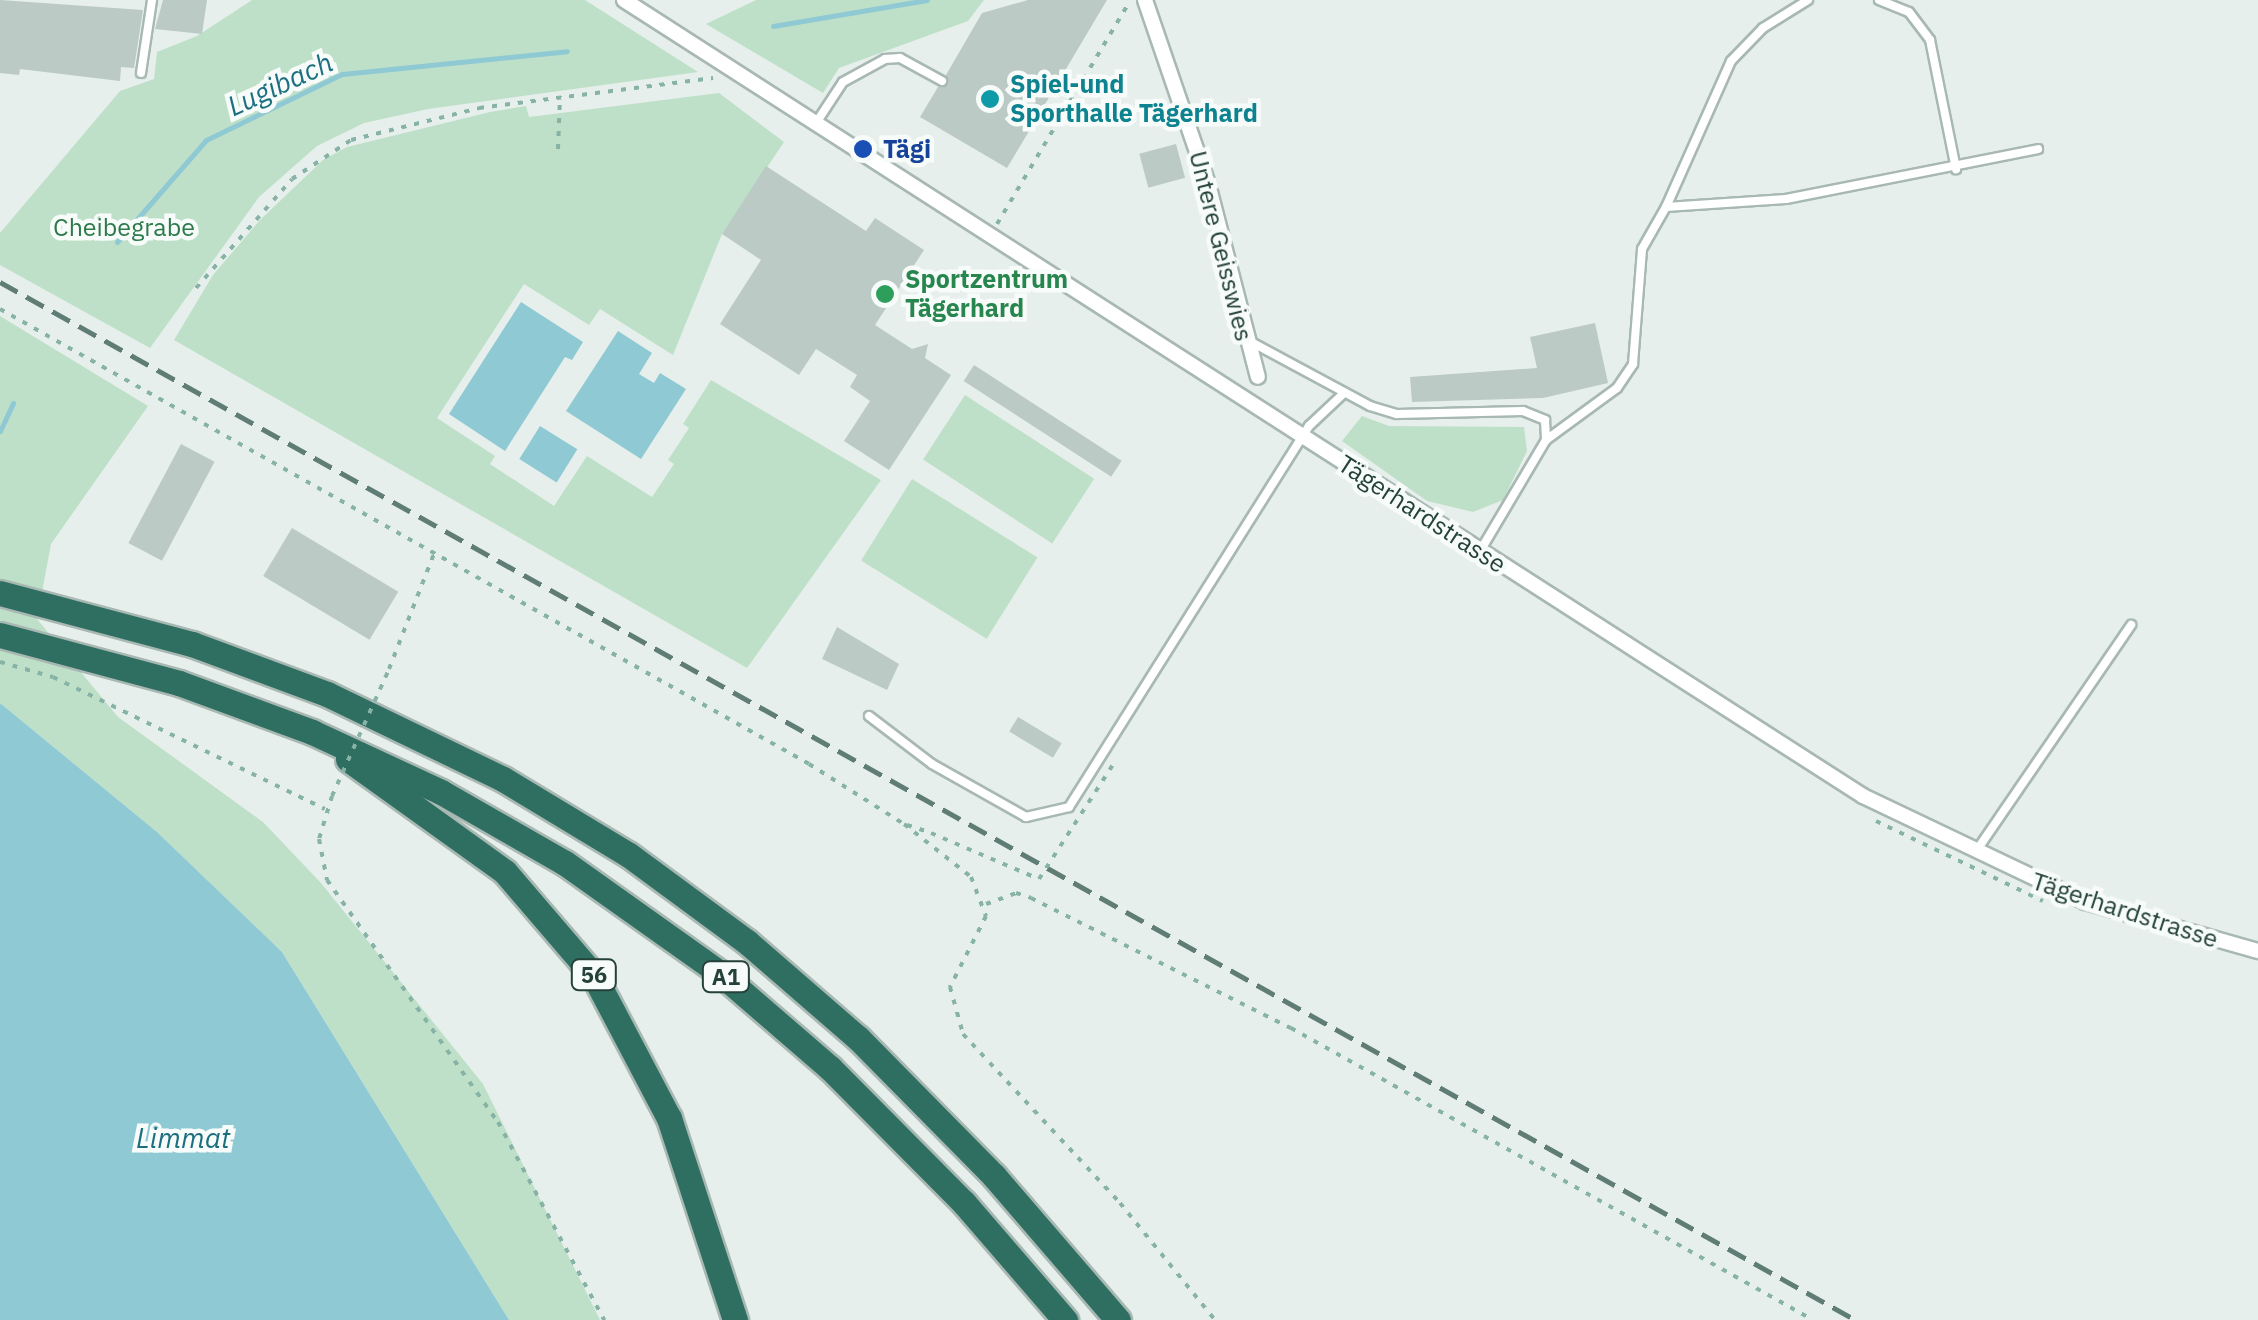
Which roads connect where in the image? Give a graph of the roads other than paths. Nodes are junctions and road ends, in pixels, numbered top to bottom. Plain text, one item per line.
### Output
1 (152, 0) edge
2 (1146, 0) edge
3 (1808, 0) edge
4 (1879, 0) edge
5 (630, 1) edge
6 (141, 73) dead end
7 (942, 81) dead end
8 (818, 120) junction
9 (2038, 149) dead end
10 (1956, 169) junction
11 (1666, 207) junction
12 (1243, 332) junction
13 (1258, 377) dead end
14 (1344, 394) junction
15 (1304, 438) junction
16 (1546, 440) junction
17 (1479, 552) junction
18 (0, 593) edge
19 (2131, 626) dead end
20 (0, 635) edge
21 (868, 716) dead end
22 (312, 732) junction
23 (1974, 854) junction
24 (2258, 951) edge
25 (736, 1320) edge
26 (1065, 1320) edge
27 (1118, 1320) edge

1 - 6 lane
2 - 12 street, Untere Geisswies
3 - 11 lane
4 - 10 lane
5 - 8 street, Tägerhardstrasse
7 - 8 lane
8 - 15 street, Tägerhardstrasse
9 - 10 lane
10 - 11 lane
11 - 16 lane
12 - 13 street, Untere Geisswies
12 - 14 lane
14 - 15 lane
14 - 16 lane
15 - 17 street, Tägerhardstrasse
15 - 21 lane
16 - 17 lane
17 - 23 street, Tägerhardstrasse
18 - 27 highway, A1
19 - 23 lane
20 - 22 highway, A1
22 - 25 highway, 56
22 - 26 highway, A1
23 - 24 street, Tägerhardstrasse

